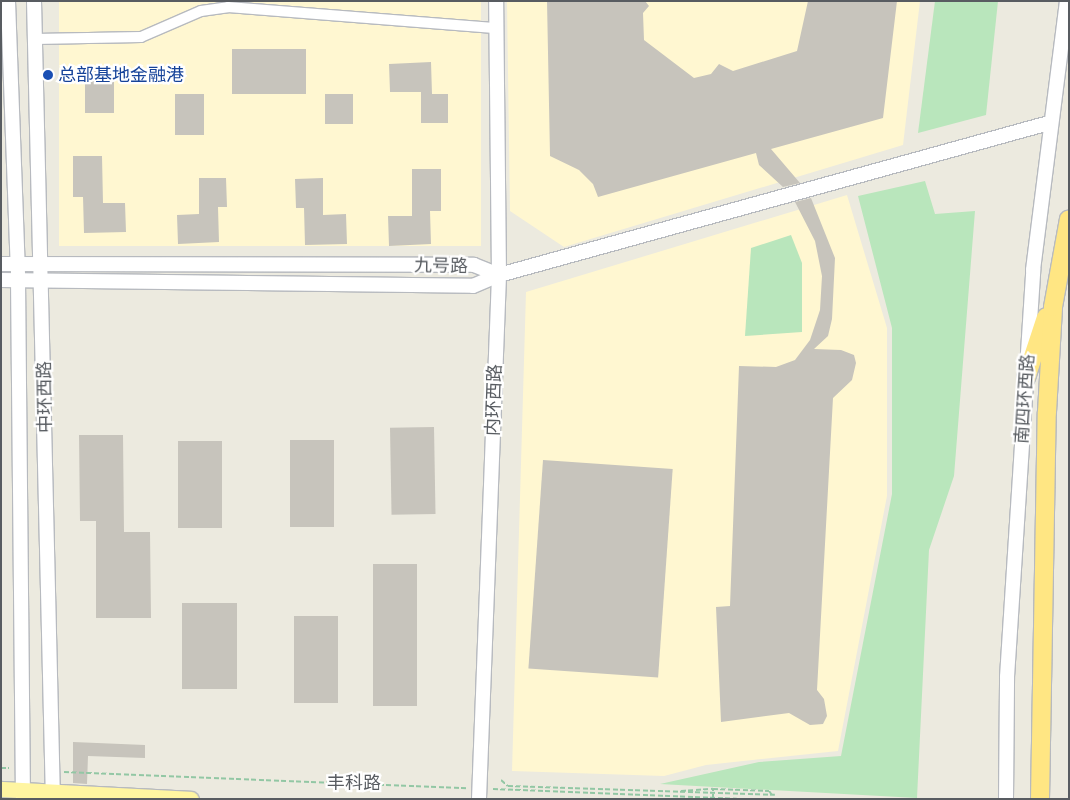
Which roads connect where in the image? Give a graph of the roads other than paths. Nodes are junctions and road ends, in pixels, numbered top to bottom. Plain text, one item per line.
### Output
1 (34, 1) edge
2 (496, 1) edge
3 (1067, 1) edge
4 (6, 7) edge
5 (496, 28) junction
6 (36, 39) junction
7 (1049, 123) junction
8 (1069, 219) edge
9 (1, 264) edge
10 (17, 264) junction
11 (43, 265) junction
12 (500, 275) junction
13 (1, 280) edge
14 (18, 280) junction
15 (43, 280) junction
16 (1058, 280) junction
17 (1026, 378) junction
18 (1, 789) edge
19 (479, 793) edge
20 (23, 794) edge
21 (53, 795) edge
22 (191, 799) edge
23 (1006, 799) edge
24 (1040, 799) edge

1 - 6 street, 中环西路
2 - 5 street, 内环西路
3 - 7 street, 南四环西路
4 - 10 street, 中环西路
5 - 6 street
5 - 12 street, 内环西路
6 - 11 street, 中环西路
7 - 12 street
7 - 17 street, 南四环西路
8 - 16 highway, 南四环西路
9 - 10 street, 九号路
10 - 11 street, 九号路
10 - 14 street, 中环西路
11 - 12 street, 九号路
11 - 15 street, 中环西路
12 - 15 street, 九号路
12 - 19 street, 内环西路
13 - 14 street, 九号路
14 - 15 street, 九号路
14 - 20 street, 中环西路
15 - 21 street, 中环西路
16 - 17 highway
16 - 24 highway, 南四环西路
17 - 23 street, 南四环西路
18 - 20 main road
20 - 21 main road
21 - 22 main road

